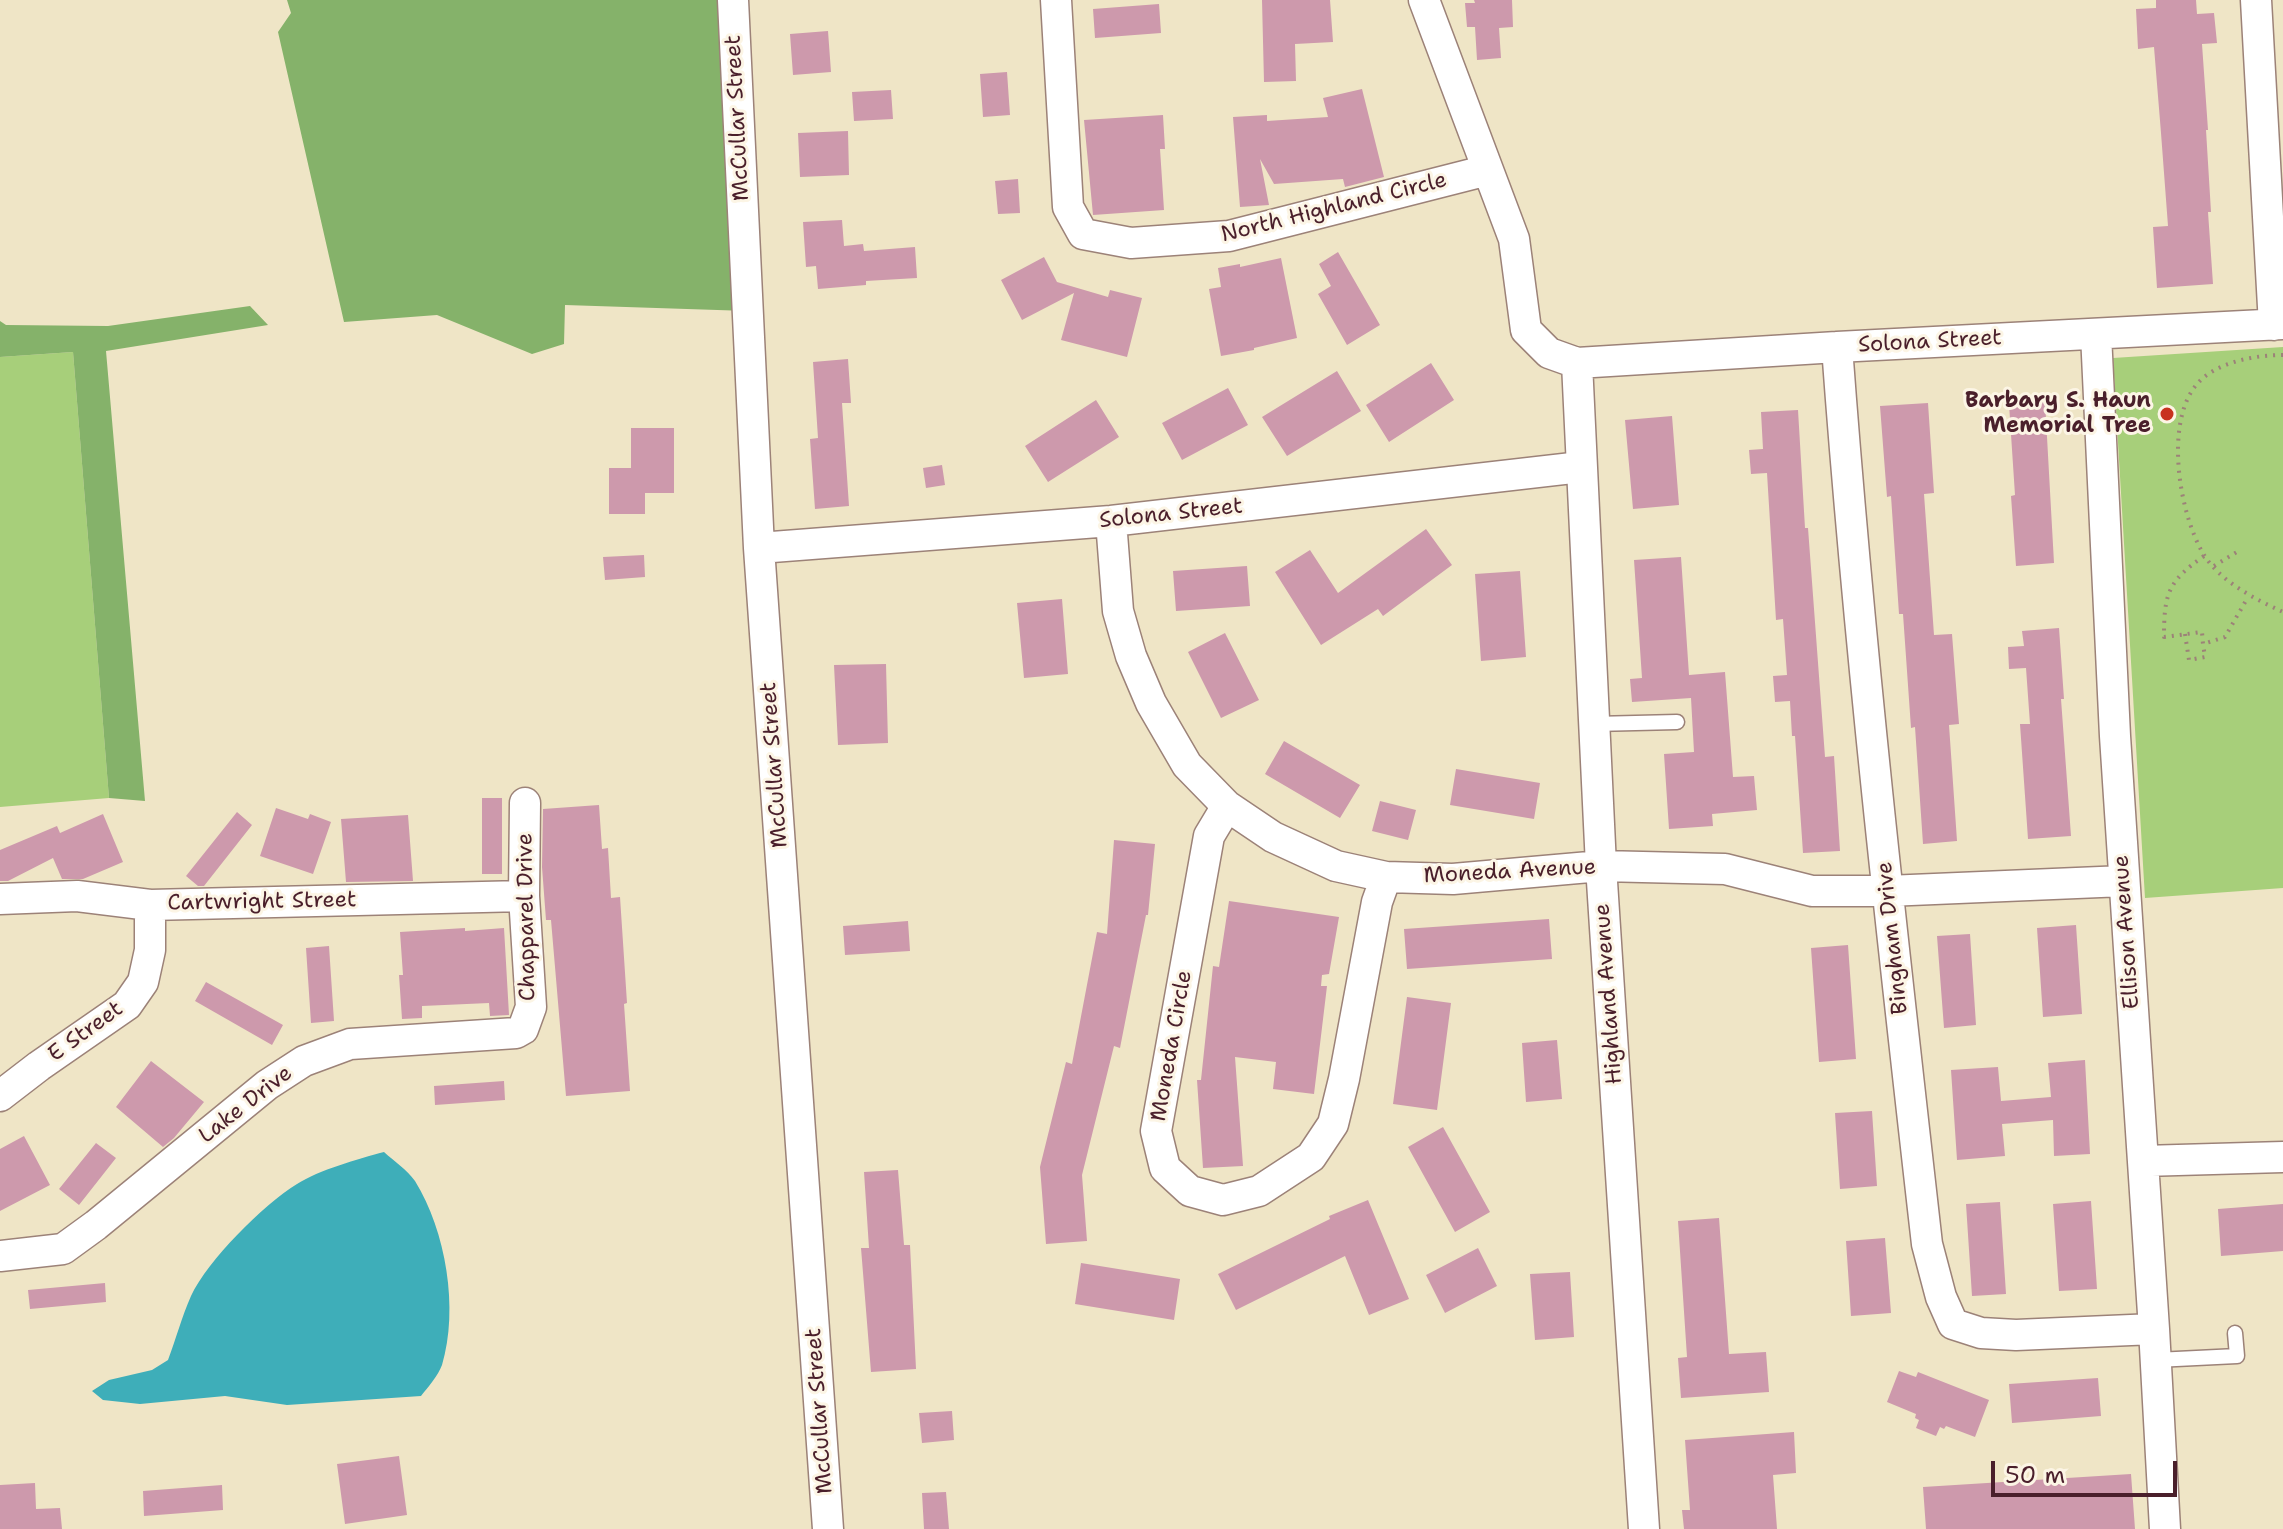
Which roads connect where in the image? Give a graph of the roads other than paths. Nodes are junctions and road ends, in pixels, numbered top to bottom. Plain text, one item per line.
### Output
1 (733, 0) edge
2 (1056, 0) edge
3 (1424, 0) edge
4 (2256, 0) edge
5 (1488, 170) junction
6 (2279, 325) edge
7 (2096, 334) junction
8 (1837, 347) junction
9 (1577, 363) junction
10 (1581, 467) junction
11 (1111, 521) junction
12 (759, 548) junction
13 (1677, 722) dead end
14 (1594, 724) junction
15 (525, 803) dead end
16 (1227, 806) junction
17 (1601, 866) junction
18 (1386, 877) junction
19 (2124, 881) junction
20 (1887, 891) junction
21 (524, 896) junction
22 (0, 899) edge
23 (150, 905) junction
24 (523, 1029) joint
25 (0, 1096) edge
26 (2283, 1157) edge
27 (2143, 1161) junction
28 (0, 1256) edge
29 (2154, 1329) junction
30 (2235, 1333) dead end
31 (2156, 1360) junction
32 (828, 1529) edge
33 (1644, 1529) edge
34 (2165, 1529) edge

1 - 12 street, McCullar Street
2 - 5 street, North Highland Circle
3 - 5 street
4 - 6 street
5 - 9 street
6 - 7 street, Solona Street
7 - 8 street, Solona Street
7 - 19 street, Ellison Avenue
8 - 9 street, Solona Street
8 - 20 street, Bingham Drive
9 - 10 street, Highland Avenue
10 - 11 street, Solona Street
10 - 14 street, Highland Avenue
11 - 12 street, Solona Street
11 - 16 street, Moneda Avenue
12 - 32 street, McCullar Street
13 - 14 lane
14 - 17 street, Highland Avenue
15 - 21 street, Chapparel Drive
16 - 18 street, Moneda Avenue
16 - 18 street, Moneda Circle
17 - 18 street, Moneda Avenue
17 - 20 street, Moneda Avenue
17 - 33 street, Highland Avenue
19 - 20 street, Moneda Avenue
19 - 27 street, Ellison Avenue
20 - 29 street, Bingham Drive
21 - 23 street, Cartwright Street
21 - 24 street, Chapparel Drive
22 - 23 street, Cartwright Street
23 - 25 street, E Street
24 - 28 street, Lake Drive
26 - 27 street
27 - 29 street, Ellison Avenue
29 - 31 street, Ellison Avenue
30 - 31 lane
31 - 34 street, Ellison Avenue

